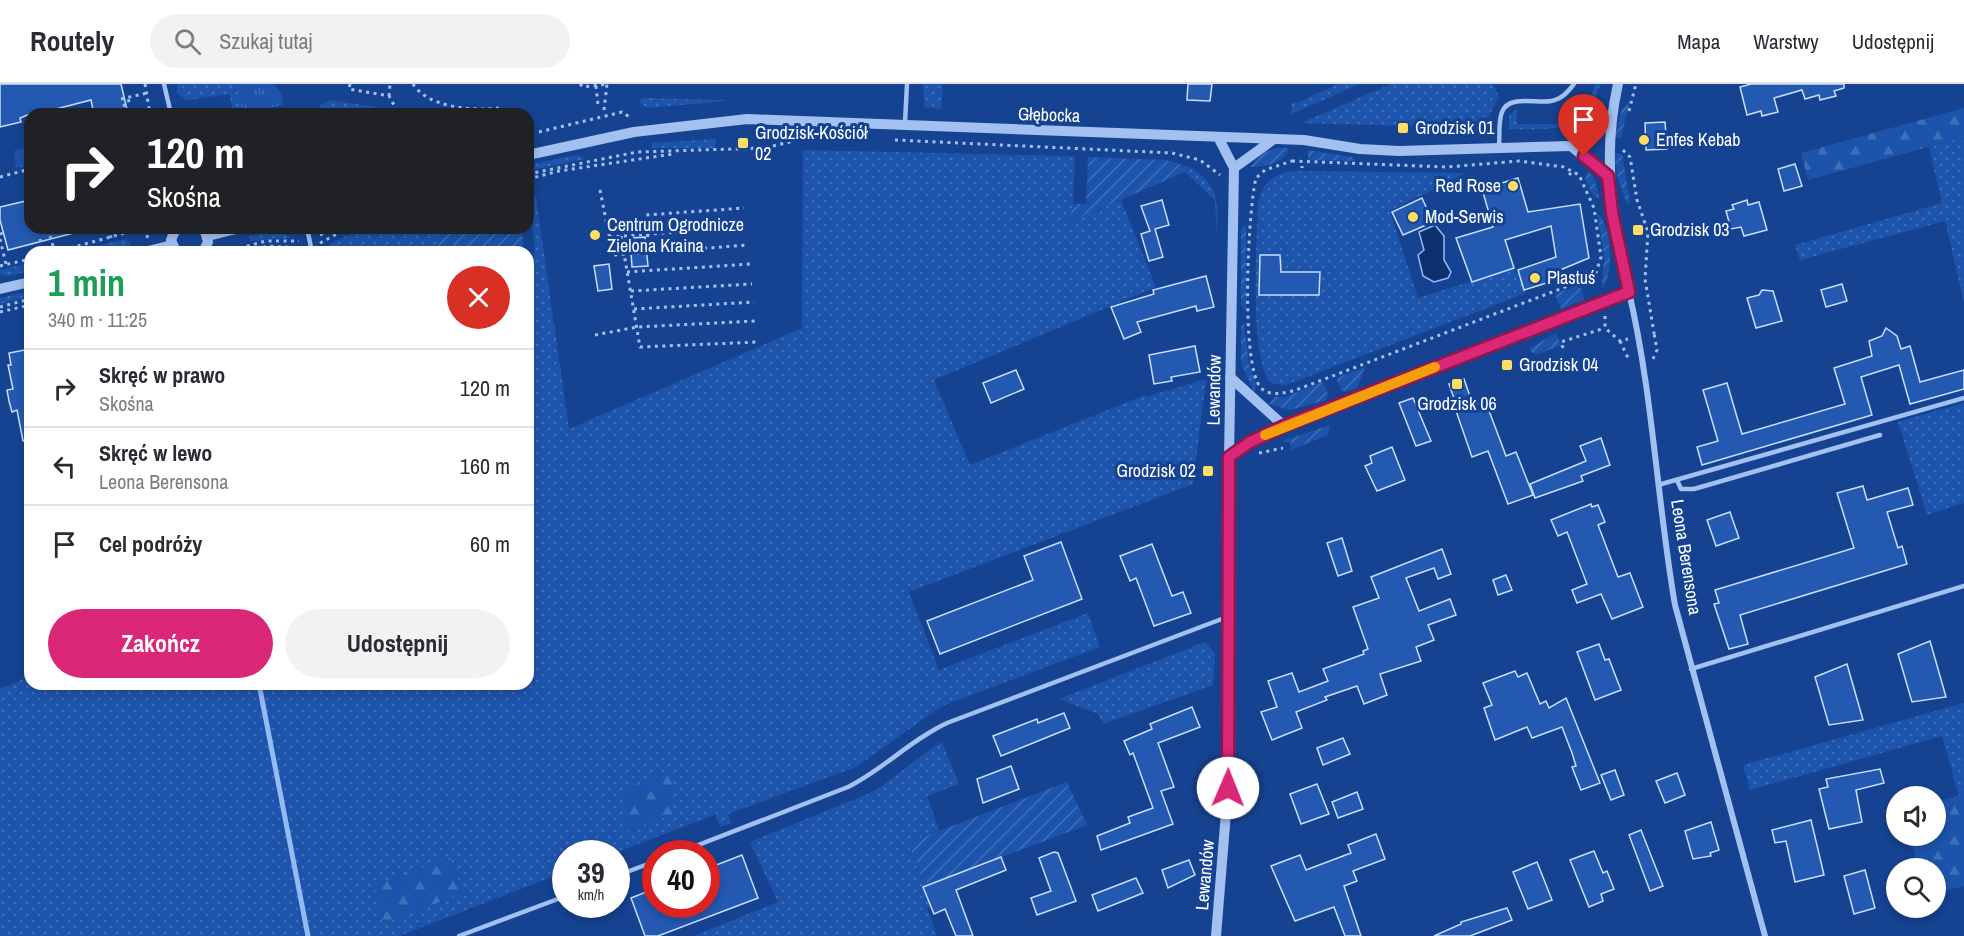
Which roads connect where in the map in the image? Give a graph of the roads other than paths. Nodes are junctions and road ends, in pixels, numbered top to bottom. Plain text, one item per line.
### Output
1 (164, 84) edge
2 (907, 84) edge
3 (1574, 84) edge
4 (1618, 84) edge
5 (170, 108) edge
6 (1611, 115) junction
7 (905, 125) junction
8 (1218, 138) junction
9 (1274, 139) junction
10 (1499, 146) junction
11 (1571, 146) junction
12 (534, 154) edge
13 (1234, 168) junction
14 (1608, 176) junction
15 (24, 283) edge
16 (0, 289) edge
17 (1629, 292) junction
18 (1230, 376) junction
19 (1964, 398) edge
20 (1284, 426) junction
21 (1880, 435) dead end
22 (1229, 457) junction
23 (1677, 480) junction
24 (1658, 485) junction
25 (1964, 586) edge
26 (1229, 616) junction
27 (1690, 669) junction
28 (711, 840) edge
29 (552, 901) edge
30 (459, 936) edge
31 (1216, 936) edge
32 (1765, 936) edge

1 - 5 lane
2 - 7 lane
3 - 10 lane
4 - 6 street, Leona Berensona
6 - 11 street
6 - 14 street, Leona Berensona
7 - 8 street, Głębocka
7 - 12 street, Głębocka
8 - 9 street, Głębocka
8 - 13 street, Lewandów
9 - 10 street, Głębocka
9 - 13 street
10 - 11 street, Głębocka
11 - 14 street
13 - 18 street, Lewandów
14 - 17 street, Leona Berensona
15 - 16 street
17 - 20 street
17 - 24 street, Leona Berensona
18 - 20 street
18 - 22 street, Lewandów
19 - 23 lane
20 - 22 street
21 - 23 lane
22 - 26 street, Lewandów
23 - 24 lane
24 - 27 street, Leona Berensona
25 - 27 lane
26 - 28 lane
26 - 31 street, Lewandów
27 - 32 street, Leona Berensona
29 - 30 lane

